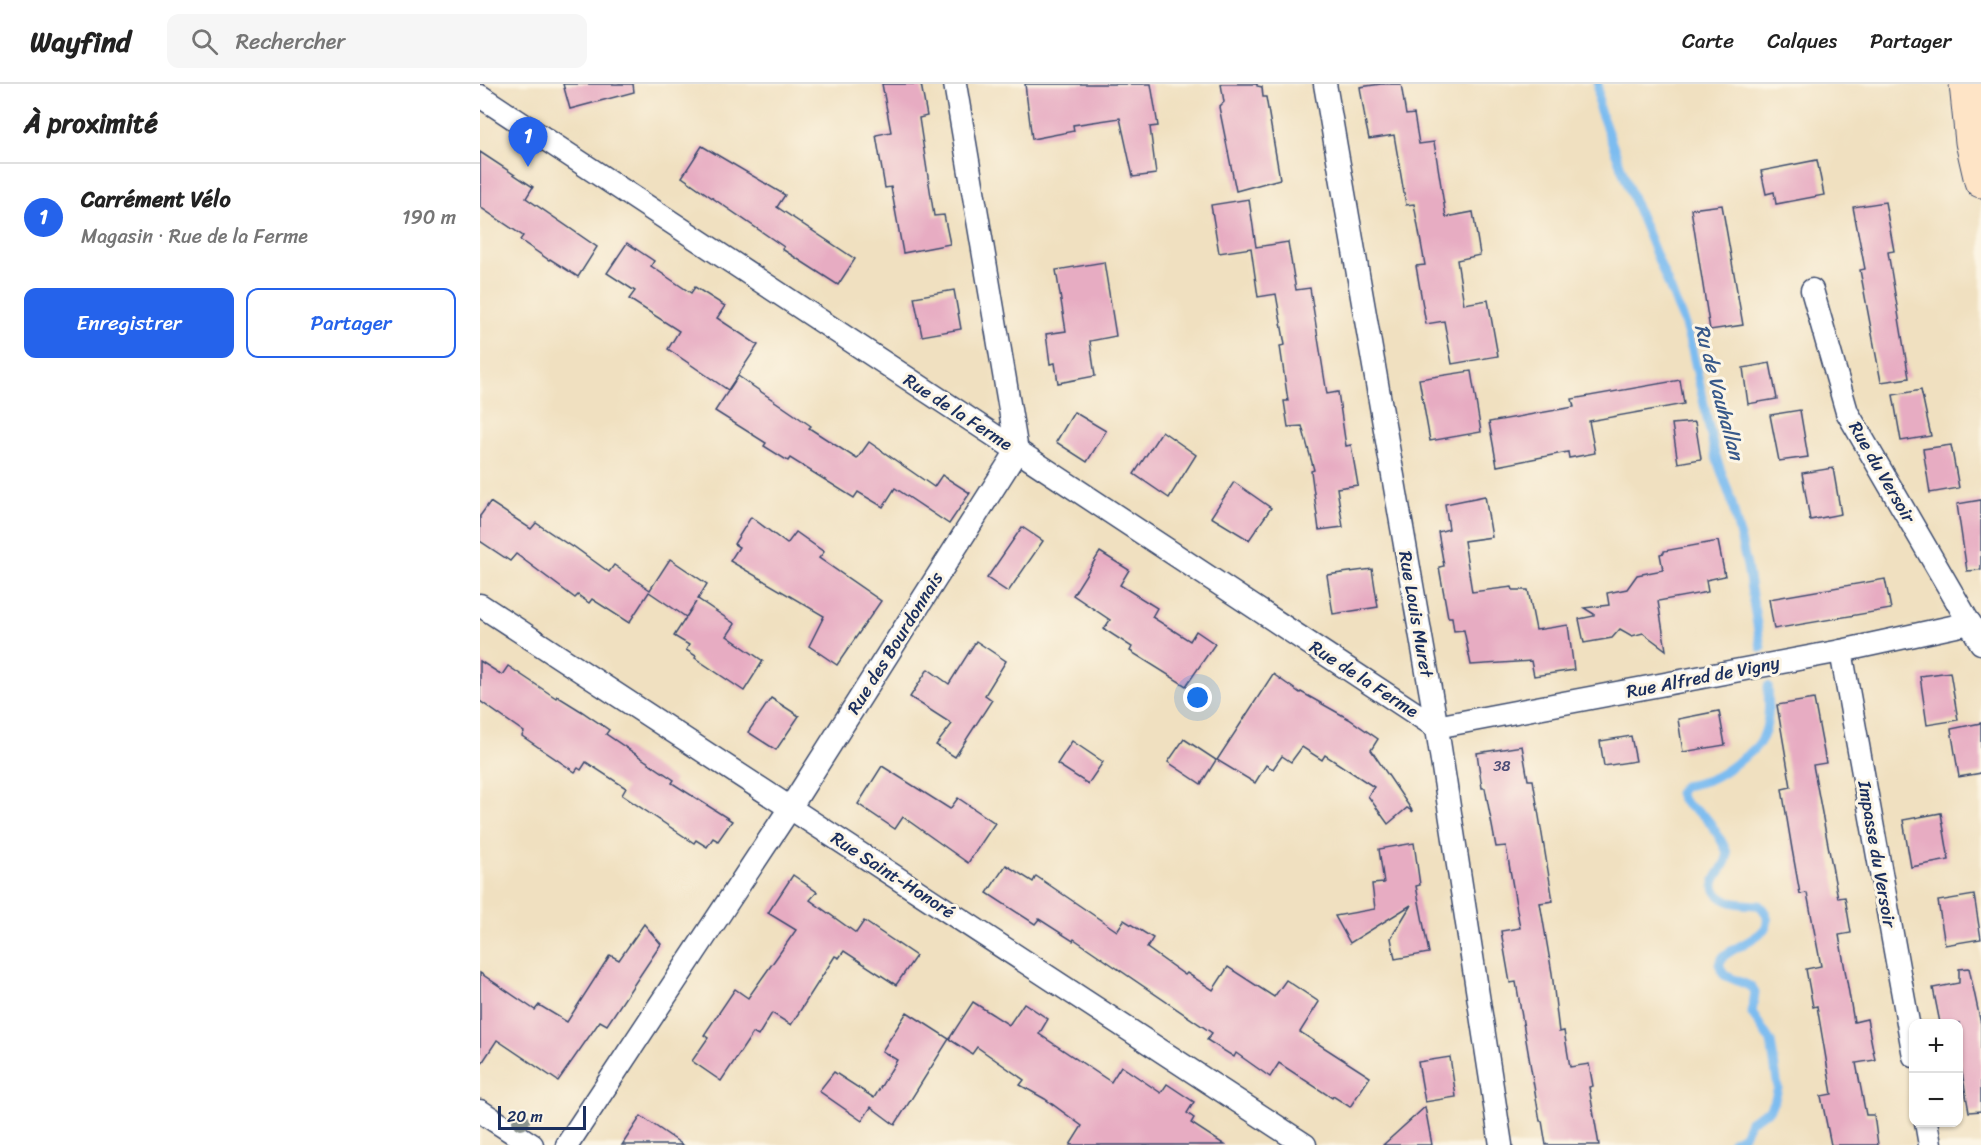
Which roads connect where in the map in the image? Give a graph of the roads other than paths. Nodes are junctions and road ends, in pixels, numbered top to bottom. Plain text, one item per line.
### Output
1 (955, 84) edge
2 (1325, 84) edge
3 (1966, 84) edge
4 (480, 96) edge
5 (1981, 181) edge
6 (1812, 290) dead end
7 (1017, 451) junction
8 (480, 605) edge
9 (1970, 623) junction
10 (1981, 643) edge
11 (1840, 651) junction
12 (1436, 727) junction
13 (790, 808) junction
14 (1909, 1029) edge
15 (480, 1111) edge
16 (1927, 1127) edge
17 (532, 1145) edge
18 (567, 1145) edge
19 (1305, 1145) edge
20 (1501, 1145) edge
21 (1930, 1145) edge

1 - 7 street
2 - 12 street, Rue Louis Muret
3 - 5 main road
4 - 7 street, Rue de la Ferme
6 - 9 street, Rue du Versoir
7 - 12 street, Rue de la Ferme
7 - 13 street, Rue des Bourdonnais
8 - 13 street, Rue Saint-Honoré
9 - 10 street, Rue du Versoir
9 - 11 street, Rue Alfred de Vigny
11 - 12 street, Rue Alfred de Vigny
11 - 14 street, Impasse du Versoir
12 - 20 street, Rue Louis Muret
13 - 18 street, Rue des Bourdonnais
13 - 19 street, Rue Saint-Honoré
15 - 17 street
16 - 21 street

